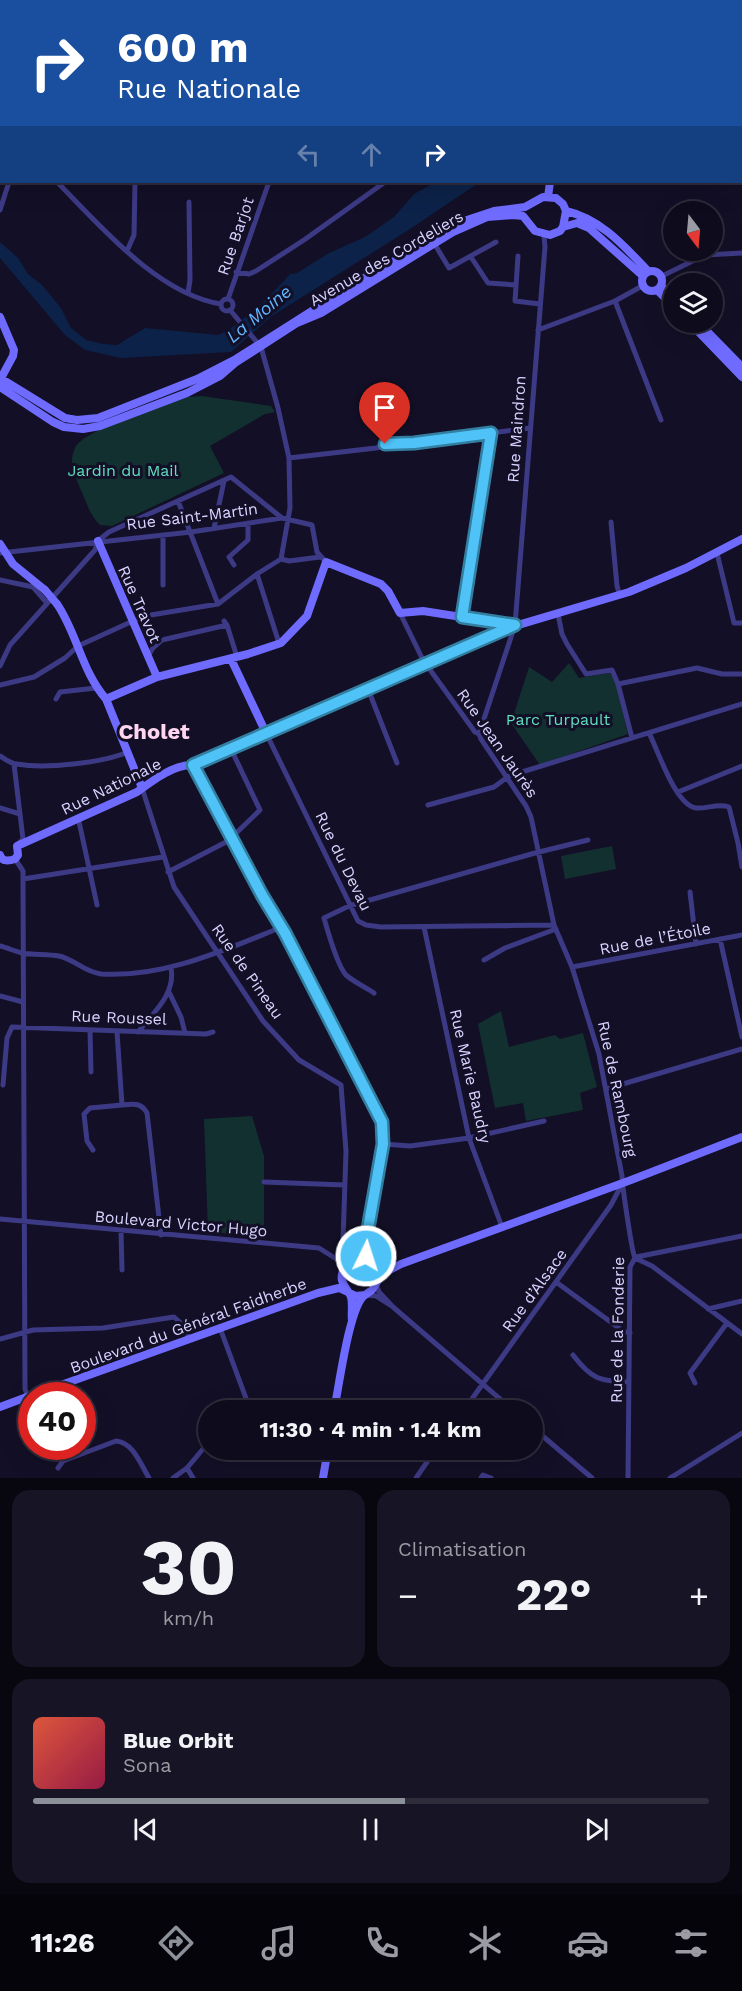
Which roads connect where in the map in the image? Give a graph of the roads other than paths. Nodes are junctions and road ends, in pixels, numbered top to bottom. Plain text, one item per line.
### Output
1 (9, 183) edge
2 (58, 183) edge
3 (135, 183) edge
4 (269, 183) edge
5 (384, 183) edge
6 (550, 183) edge
7 (0, 193) edge
8 (548, 197) junction
9 (3, 200) junction
10 (189, 202) dead end
11 (533, 203) junction
12 (0, 210) edge
13 (566, 211) junction
14 (529, 223) junction
15 (563, 227) junction
16 (544, 235) junction
17 (496, 242) dead end
18 (434, 243) junction
19 (127, 252) junction
20 (742, 253) edge
21 (471, 256) junction
22 (518, 256) dead end
23 (236, 273) junction
24 (646, 274) junction
25 (662, 276) junction
26 (516, 285) junction
27 (644, 285) junction
28 (659, 288) junction
29 (663, 291) edge
30 (188, 292) junction
31 (663, 293) edge
32 (228, 299) junction
33 (615, 301) junction
34 (221, 304) junction
35 (540, 304) junction
36 (230, 310) junction
37 (0, 317) edge
38 (538, 330) junction
39 (700, 333) edge
40 (709, 333) edge
41 (258, 343) junction
42 (742, 367) edge
43 (742, 377) edge
44 (0, 378) edge
45 (0, 387) edge
46 (65, 418) junction
47 (661, 420) dead end
48 (64, 427) junction
49 (530, 428) junction
50 (491, 433) junction
51 (289, 458) junction
52 (224, 481) junction
53 (178, 501) junction
54 (282, 518) junction
55 (289, 520) junction
56 (611, 522) dead end
57 (248, 523) junction
58 (214, 528) junction
59 (191, 532) junction
60 (163, 535) junction
61 (742, 539) edge
62 (98, 541) junction
63 (0, 544) edge
64 (3, 553) edge
65 (717, 553) junction
66 (281, 559) junction
67 (323, 560) junction
68 (234, 566) dead end
69 (257, 574) junction
70 (0, 580) edge
71 (163, 585) dead end
72 (620, 596) junction
73 (47, 603) junction
74 (218, 604) junction
75 (399, 613) junction
76 (558, 614) junction
77 (462, 617) junction
78 (133, 621) junction
79 (742, 623) edge
80 (515, 625) junction
81 (281, 643) junction
82 (78, 646) junction
83 (148, 656) junction
84 (234, 658) junction
85 (426, 664) junction
86 (0, 666) edge
87 (742, 674) edge
88 (157, 677) junction
89 (618, 684) junction
90 (0, 685) edge
91 (96, 688) junction
92 (368, 689) junction
93 (56, 699) dead end
94 (106, 699) junction
95 (742, 704) edge
96 (266, 733) junction
97 (649, 733) junction
98 (479, 734) junction
99 (632, 738) junction
100 (231, 749) junction
101 (128, 752) junction
102 (0, 756) edge
103 (397, 763) dead end
104 (14, 764) junction
105 (193, 765) junction
106 (742, 766) edge
107 (507, 778) junction
108 (142, 788) junction
109 (678, 792) junction
110 (428, 805) dead end
111 (0, 808) edge
112 (20, 814) junction
113 (78, 817) junction
114 (231, 837) junction
115 (588, 840) dead end
116 (17, 846) junction
117 (539, 853) junction
118 (0, 856) edge
119 (163, 857) junction
120 (15, 859) junction
121 (742, 867) edge
122 (89, 868) junction
123 (171, 871) junction
124 (23, 879) junction
125 (690, 892) dead end
126 (97, 905) dead end
127 (350, 906) junction
128 (282, 927) junction
129 (424, 927) junction
130 (555, 927) junction
131 (742, 935) edge
132 (720, 939) junction
133 (696, 944) junction
134 (0, 946) edge
135 (218, 952) junction
136 (24, 953) junction
137 (484, 960) dead end
138 (572, 967) junction
139 (171, 968) junction
140 (170, 992) junction
141 (374, 993) dead end
142 (0, 996) edge
143 (23, 1002) junction
144 (23, 1027) junction
145 (90, 1030) junction
146 (117, 1032) junction
147 (138, 1032) junction
148 (213, 1032) dead end
149 (185, 1033) junction
150 (742, 1036) edge
151 (742, 1049) edge
152 (91, 1072) dead end
153 (3, 1085) dead end
154 (606, 1089) junction
155 (122, 1105) junction
156 (544, 1121) dead end
157 (742, 1137) edge
158 (470, 1138) junction
159 (383, 1144) junction
160 (93, 1150) dead end
161 (264, 1182) dead end
162 (622, 1184) junction
163 (345, 1185) junction
164 (0, 1219) edge
165 (24, 1221) junction
166 (502, 1227) junction
167 (122, 1231) junction
168 (161, 1235) junction
169 (742, 1236) edge
170 (365, 1246) junction
171 (345, 1248) dead end
172 (334, 1257) junction
173 (634, 1258) junction
174 (353, 1263) junction
175 (401, 1264) junction
176 (370, 1265) junction
177 (122, 1270) dead end
178 (342, 1276) junction
179 (556, 1282) junction
180 (376, 1283) junction
181 (348, 1292) junction
182 (318, 1293) junction
183 (365, 1295) junction
184 (742, 1301) edge
185 (393, 1307) junction
186 (708, 1309) junction
187 (352, 1321) junction
188 (727, 1323) junction
189 (220, 1328) junction
190 (25, 1332) junction
191 (630, 1333) junction
192 (742, 1334) edge
193 (0, 1339) edge
194 (189, 1339) junction
195 (573, 1355) dead end
196 (25, 1382) edge
197 (70, 1382) edge
198 (629, 1382) junction
199 (695, 1383) dead end
200 (483, 1384) junction
201 (247, 1400) edge
202 (336, 1400) edge
203 (471, 1400) edge
204 (501, 1400) edge
205 (18, 1401) edge
206 (0, 1407) edge
207 (742, 1433) edge
208 (543, 1436) edge
209 (198, 1455) edge
210 (326, 1460) edge
211 (428, 1460) edge
212 (58, 1468) dead end
213 (187, 1468) junction
214 (149, 1478) edge
215 (173, 1478) edge
216 (193, 1478) edge
217 (323, 1478) edge
218 (416, 1478) edge
219 (481, 1478) edge
220 (491, 1478) edge
221 (592, 1478) edge
222 (628, 1478) edge
223 (670, 1478) edge

1 - 9 street
2 - 19 street
3 - 19 street
4 - 23 street, Rue Barjot
5 - 23 street
6 - 8 main road
7 - 9 street
8 - 11 main road
8 - 13 main road
9 - 12 street
10 - 30 street
11 - 14 main road
11 - 41 main road, Avenue des Cordeliers
13 - 15 main road
13 - 24 main road
14 - 16 main road
14 - 18 main road, Avenue des Cordeliers
15 - 16 main road
15 - 24 main road
16 - 35 street, Rue Maindron
17 - 21 street
18 - 21 street
18 - 41 main road, Avenue des Cordeliers
19 - 30 street
20 - 25 street
21 - 26 street
22 - 26 street
23 - 32 street, Rue Barjot
24 - 25 main road
24 - 27 main road
25 - 28 main road
26 - 35 street
27 - 28 main road
27 - 33 street
28 - 29 main road
28 - 31 main road
30 - 34 street
32 - 34 street
32 - 36 street
33 - 38 street
33 - 47 street
34 - 36 street
35 - 38 street, Rue Maindron
36 - 41 street
37 - 44 main road
38 - 49 street, Rue Maindron
39 - 43 main road
40 - 42 main road
41 - 46 main road
41 - 48 main road
41 - 51 street
44 - 46 main road
45 - 48 main road
46 - 48 street
49 - 50 street
49 - 80 street, Rue Maindron
50 - 51 street
50 - 77 street
51 - 55 street
52 - 53 street
52 - 54 street
52 - 58 street
53 - 59 street
53 - 62 street
54 - 55 street, Rue Saint-Martin
54 - 57 street, Rue Saint-Martin
55 - 66 street
55 - 67 street, Rue Saint-Martin
56 - 72 street
57 - 58 street, Rue Saint-Martin
57 - 68 street
58 - 59 street, Rue Saint-Martin
59 - 60 street, Rue Saint-Martin
59 - 74 street
60 - 62 street, Rue Saint-Martin
60 - 71 street
61 - 65 main road
62 - 64 street, Rue Saint-Martin
62 - 73 street
62 - 78 main road, Rue Travot
63 - 64 main road
64 - 82 main road, bridge
65 - 72 main road
65 - 79 street
66 - 67 street
66 - 69 street
67 - 75 main road
67 - 81 main road
69 - 74 street
69 - 81 street
70 - 73 street
72 - 76 main road
73 - 86 street
74 - 78 street
75 - 77 main road
75 - 85 street, Rue Jean Jaurès
76 - 80 main road
76 - 89 street
77 - 80 main road
78 - 82 street
78 - 83 main road, Rue Travot
80 - 85 main road, Rue Nationale
80 - 98 street, Rue Maindron
81 - 84 main road
82 - 90 street
82 - 91 main road
83 - 84 street
83 - 88 main road, Rue Travot
84 - 88 main road
84 - 96 main road
85 - 92 main road, Rue Nationale
85 - 98 street, Rue Jean Jaurès
87 - 89 street
88 - 94 main road
89 - 99 street
91 - 93 street
91 - 94 main road
92 - 96 main road, Rue Nationale
92 - 103 street
94 - 101 main road
95 - 97 street
96 - 100 main road, Rue Nationale
96 - 127 street, Rue du Devau
97 - 99 street
97 - 109 street
98 - 107 street, Rue Jean Jaurès
99 - 107 street
100 - 105 main road, Rue Nationale
100 - 114 street
101 - 104 street
101 - 108 main road
102 - 104 street
104 - 112 street
105 - 108 main road, Rue Nationale
105 - 114 main road
106 - 109 street
107 - 110 street
107 - 117 street, Rue Jean Jaurès
108 - 113 main road, Rue Nationale
108 - 119 street
109 - 121 street
111 - 112 street
112 - 116 street
113 - 116 main road, Rue Nationale
113 - 122 street
114 - 123 street
114 - 128 main road
115 - 117 street
116 - 120 main road
117 - 127 street
117 - 130 street, Rue Jean Jaurès
118 - 120 main road
119 - 122 street
119 - 123 street, Rue de Pineau
120 - 124 street
122 - 124 street
122 - 126 street
123 - 135 street, Rue de Pineau
124 - 136 street
125 - 133 street
127 - 129 street, Rue du Devau
127 - 141 street
128 - 135 street
128 - 159 main road
129 - 130 street, Rue du Devau
129 - 158 street, Rue Marie Baudry
130 - 137 street
130 - 138 street, Rue Jean Jaurès
131 - 132 street, Rue de l’Étoile
132 - 133 street, Rue de l’Étoile
132 - 150 street
133 - 138 street, Rue de l’Étoile
134 - 136 street
135 - 139 street
135 - 163 street, Rue de Pineau
136 - 139 street
136 - 143 street
138 - 154 street, Rue de Rambourg
139 - 140 street
140 - 147 street
140 - 149 street
142 - 143 street
143 - 144 street
144 - 145 street, Rue Roussel
144 - 153 street
144 - 165 street
145 - 146 street, Rue Roussel
145 - 152 street
146 - 147 street, Rue Roussel
146 - 155 street
147 - 149 street, Rue Roussel
148 - 149 street, Rue Roussel
151 - 154 street
154 - 162 street, Rue de Rambourg
155 - 160 street
155 - 168 street
156 - 158 street
157 - 162 main road
158 - 159 street
158 - 166 street, Rue Marie Baudry
159 - 170 main road
161 - 163 street
162 - 166 main road
162 - 173 street, Rue de la Fonderie
162 - 179 street, Rue d’Alsace
163 - 171 street, Rue de Pineau
164 - 165 street, Boulevard Victor Hugo
165 - 167 street, Boulevard Victor Hugo
165 - 190 street
166 - 175 main road
167 - 168 street, Boulevard Victor Hugo
167 - 177 street
168 - 172 street, Boulevard Victor Hugo
169 - 173 street
170 - 174 main road
170 - 176 main road
172 - 174 street, Boulevard Victor Hugo
172 - 178 street
173 - 186 street
173 - 191 street, Rue de la Fonderie
174 - 176 main road
174 - 178 main road
175 - 176 main road
175 - 180 main road
176 - 180 main road
178 - 181 main road
178 - 182 main road, Boulevard du Général Faidherbe
179 - 191 street
179 - 200 street, Rue d’Alsace
180 - 183 main road
180 - 185 street
181 - 182 main road, Boulevard du Général Faidherbe
181 - 183 main road
181 - 187 main road
182 - 189 main road, Boulevard du Général Faidherbe
183 - 185 street
183 - 187 main road
184 - 186 street
185 - 200 street
186 - 188 street
187 - 202 main road
188 - 192 street
188 - 199 street
189 - 194 main road, Boulevard du Général Faidherbe
189 - 201 street
190 - 193 street
190 - 194 street
190 - 196 street
191 - 198 street, Rue de la Fonderie
194 - 197 main road, Boulevard du Général Faidherbe
195 - 198 street
198 - 222 street, Rue de la Fonderie
200 - 203 street, Rue d’Alsace
200 - 204 street
205 - 206 main road, Boulevard du Général Faidherbe
207 - 223 street
208 - 221 street
209 - 213 street
210 - 217 main road
211 - 218 street
212 - 214 street
213 - 215 street
213 - 216 street
219 - 220 street

